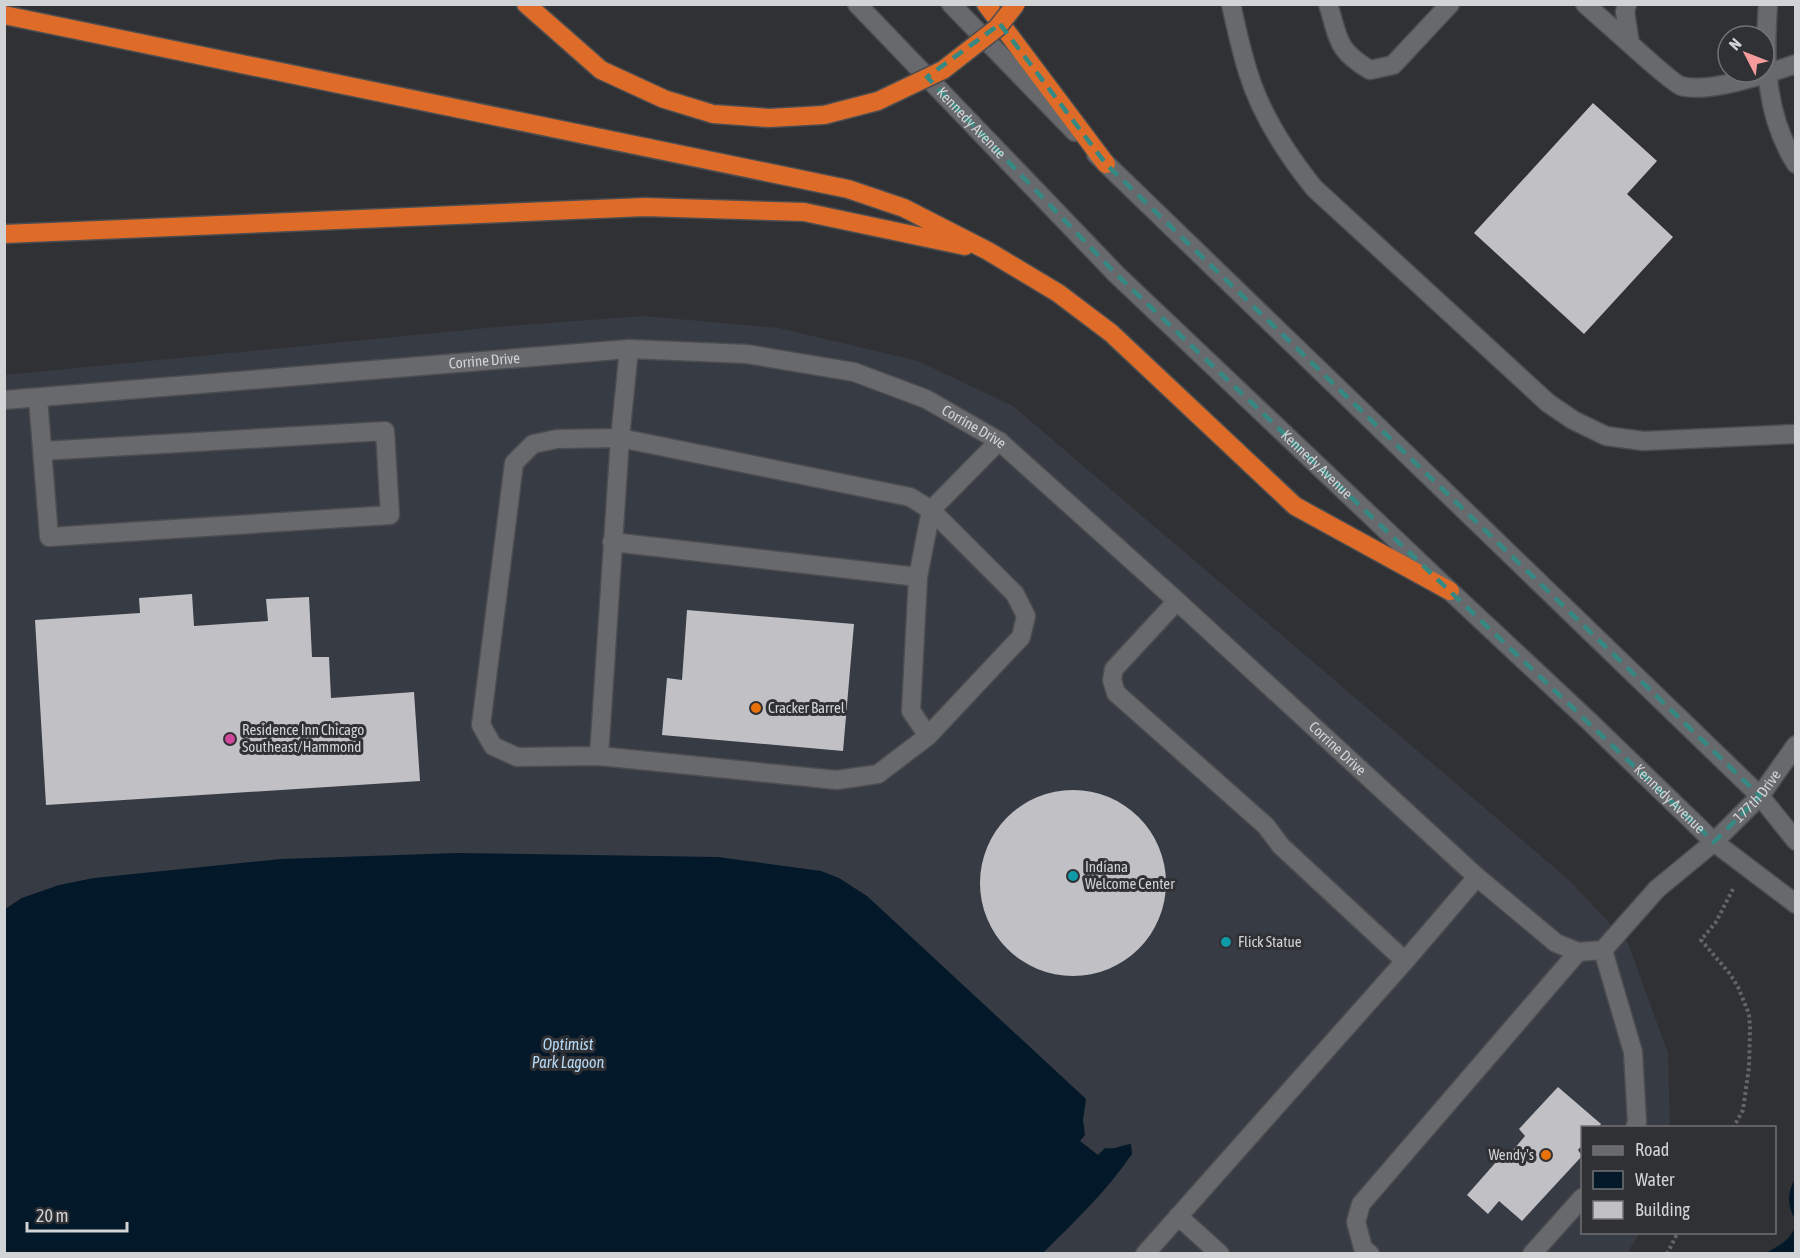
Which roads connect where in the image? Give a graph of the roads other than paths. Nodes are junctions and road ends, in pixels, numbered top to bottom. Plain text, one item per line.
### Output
1 (526, 4) edge
2 (857, 4) edge
3 (951, 4) edge
4 (986, 4) edge
5 (1016, 4) edge
6 (1231, 4) edge
7 (1328, 4) edge
8 (1450, 4) edge
9 (1585, 4) edge
10 (1627, 4) edge
11 (1768, 4) edge
12 (4, 15) edge
13 (1767, 24) edge
14 (1630, 44) junction
15 (1796, 64) edge
16 (1776, 71) edge
17 (1725, 84) edge
18 (1768, 84) edge
19 (1106, 164) junction
20 (1796, 164) edge
21 (4, 234) edge
22 (988, 251) junction
23 (629, 349) junction
24 (38, 398) junction
25 (4, 400) edge
26 (1796, 434) edge
27 (620, 438) junction
28 (999, 441) junction
29 (42, 451) junction
30 (931, 510) junction
31 (612, 542) junction
32 (918, 577) junction
33 (1449, 591) junction
34 (1177, 601) junction
35 (928, 736) junction
36 (1796, 745) edge
37 (599, 756) junction
38 (1760, 796) junction
39 (1796, 841) edge
40 (1714, 842) junction
41 (1476, 877) junction
42 (1796, 904) edge
43 (1603, 950) junction
44 (1578, 952) junction
45 (1405, 961) junction
46 (1636, 1126) edge
47 (1581, 1199) edge
48 (1178, 1216) junction
49 (1145, 1254) edge
50 (1220, 1254) edge
51 (1370, 1254) edge
52 (1533, 1254) edge

1 - 5 highway, bridge
2 - 33 main road, Kennedy Avenue
3 - 19 main road
4 - 19 highway
6 - 26 main road
7 - 8 main road
9 - 14 main road
10 - 14 main road
11 - 13 main road
12 - 22 highway
14 - 17 main road
15 - 16 main road
18 - 20 main road
19 - 38 main road
21 - 22 highway
22 - 33 highway
23 - 24 main road, Corrine Drive
23 - 27 main road
23 - 28 main road, Corrine Drive
24 - 25 main road, Corrine Drive
24 - 29 main road
27 - 30 main road
27 - 31 main road
27 - 37 main road
28 - 30 main road
28 - 34 main road, Corrine Drive
29 - 29 main road
30 - 32 main road
30 - 35 main road
31 - 32 main road
31 - 37 main road
32 - 35 main road
33 - 40 main road, Kennedy Avenue
34 - 41 main road, Corrine Drive
34 - 45 main road
35 - 37 main road
36 - 38 main road, 177th Drive
38 - 39 main road
38 - 40 main road, 177th Drive
40 - 42 main road, Kennedy Avenue
40 - 43 main road
41 - 44 main road, Corrine Drive
41 - 45 main road
43 - 44 main road
43 - 46 main road
44 - 51 main road
45 - 48 main road
47 - 52 main road
48 - 49 main road
48 - 50 main road

